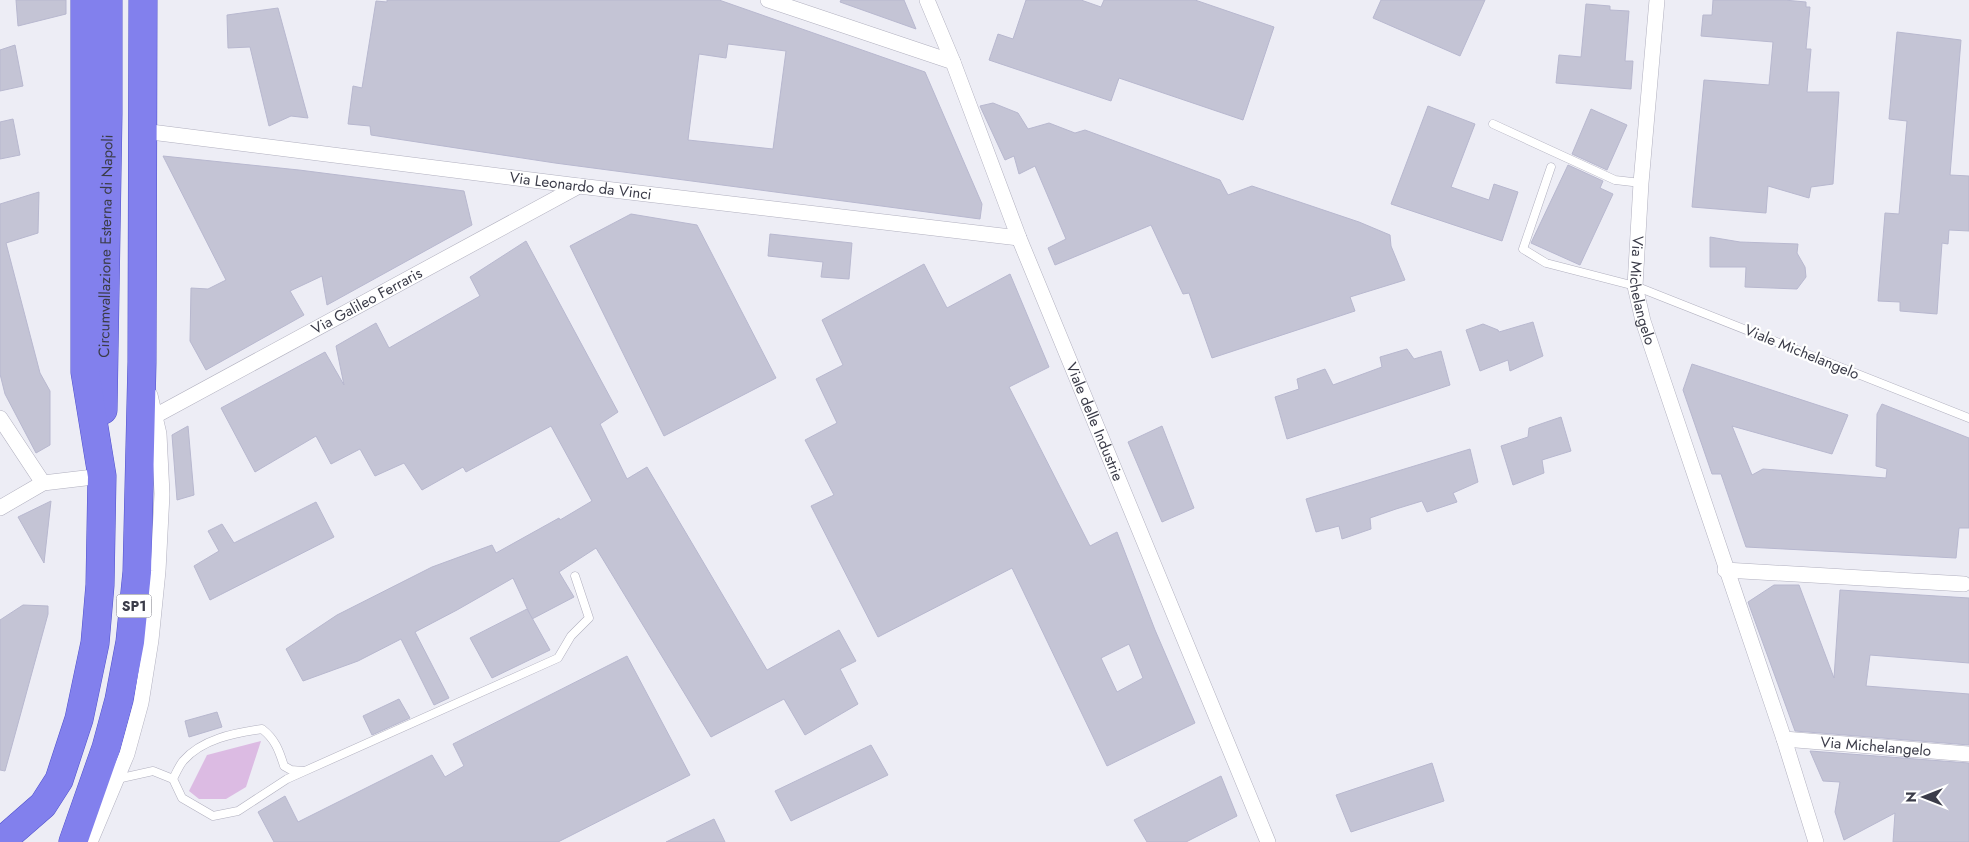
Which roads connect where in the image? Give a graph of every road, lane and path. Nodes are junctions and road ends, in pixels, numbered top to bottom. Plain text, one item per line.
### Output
1 (85, 0) edge
2 (768, 0) edge
3 (927, 0) edge
4 (1657, 0) edge
5 (142, 3) edge
6 (108, 8) edge
7 (953, 62) junction
8 (1492, 124) dead end
9 (143, 131) junction
10 (1551, 167) dead end
11 (1641, 182) junction
12 (579, 186) junction
13 (1019, 238) junction
14 (1635, 286) junction
15 (142, 362) junction
16 (155, 416) junction
17 (0, 418) edge
18 (1969, 418) edge
19 (102, 476) junction
20 (43, 483) junction
21 (0, 508) edge
22 (1725, 570) junction
23 (575, 576) dead end
24 (1964, 584) dead end
25 (1784, 739) junction
26 (1969, 754) edge
27 (305, 771) junction
28 (117, 779) junction
29 (173, 779) junction
30 (10, 840) edge
31 (73, 842) edge
32 (90, 842) edge
33 (1268, 842) edge
34 (1816, 842) edge

1 - 19 highway
2 - 7 street
3 - 7 street, Viale delle Industrie
4 - 11 street, Via Michelangelo
5 - 9 highway
6 - 19 highway, Circumvallazione Esterna di Napoli
7 - 13 street, Viale delle Industrie
8 - 11 lane
9 - 12 street, Via Leonardo da Vinci
9 - 15 highway
10 - 14 lane, Viale Michelangelo
11 - 14 street, Via Michelangelo
12 - 13 street, Via Leonardo da Vinci
12 - 16 street, Via Galileo Ferraris
13 - 33 street, Viale delle Industrie
14 - 18 lane, Viale Michelangelo
14 - 22 street, Via Michelangelo
15 - 16 street
15 - 31 highway, SP1
16 - 28 street
17 - 20 street
19 - 20 street
19 - 30 highway
20 - 21 street
22 - 24 street
22 - 25 street, Via Michelangelo
23 - 27 lane
25 - 26 street, Via Michelangelo
25 - 34 street, Via Michelangelo
27 - 29 lane
27 - 29 lane
28 - 29 lane
28 - 32 street

